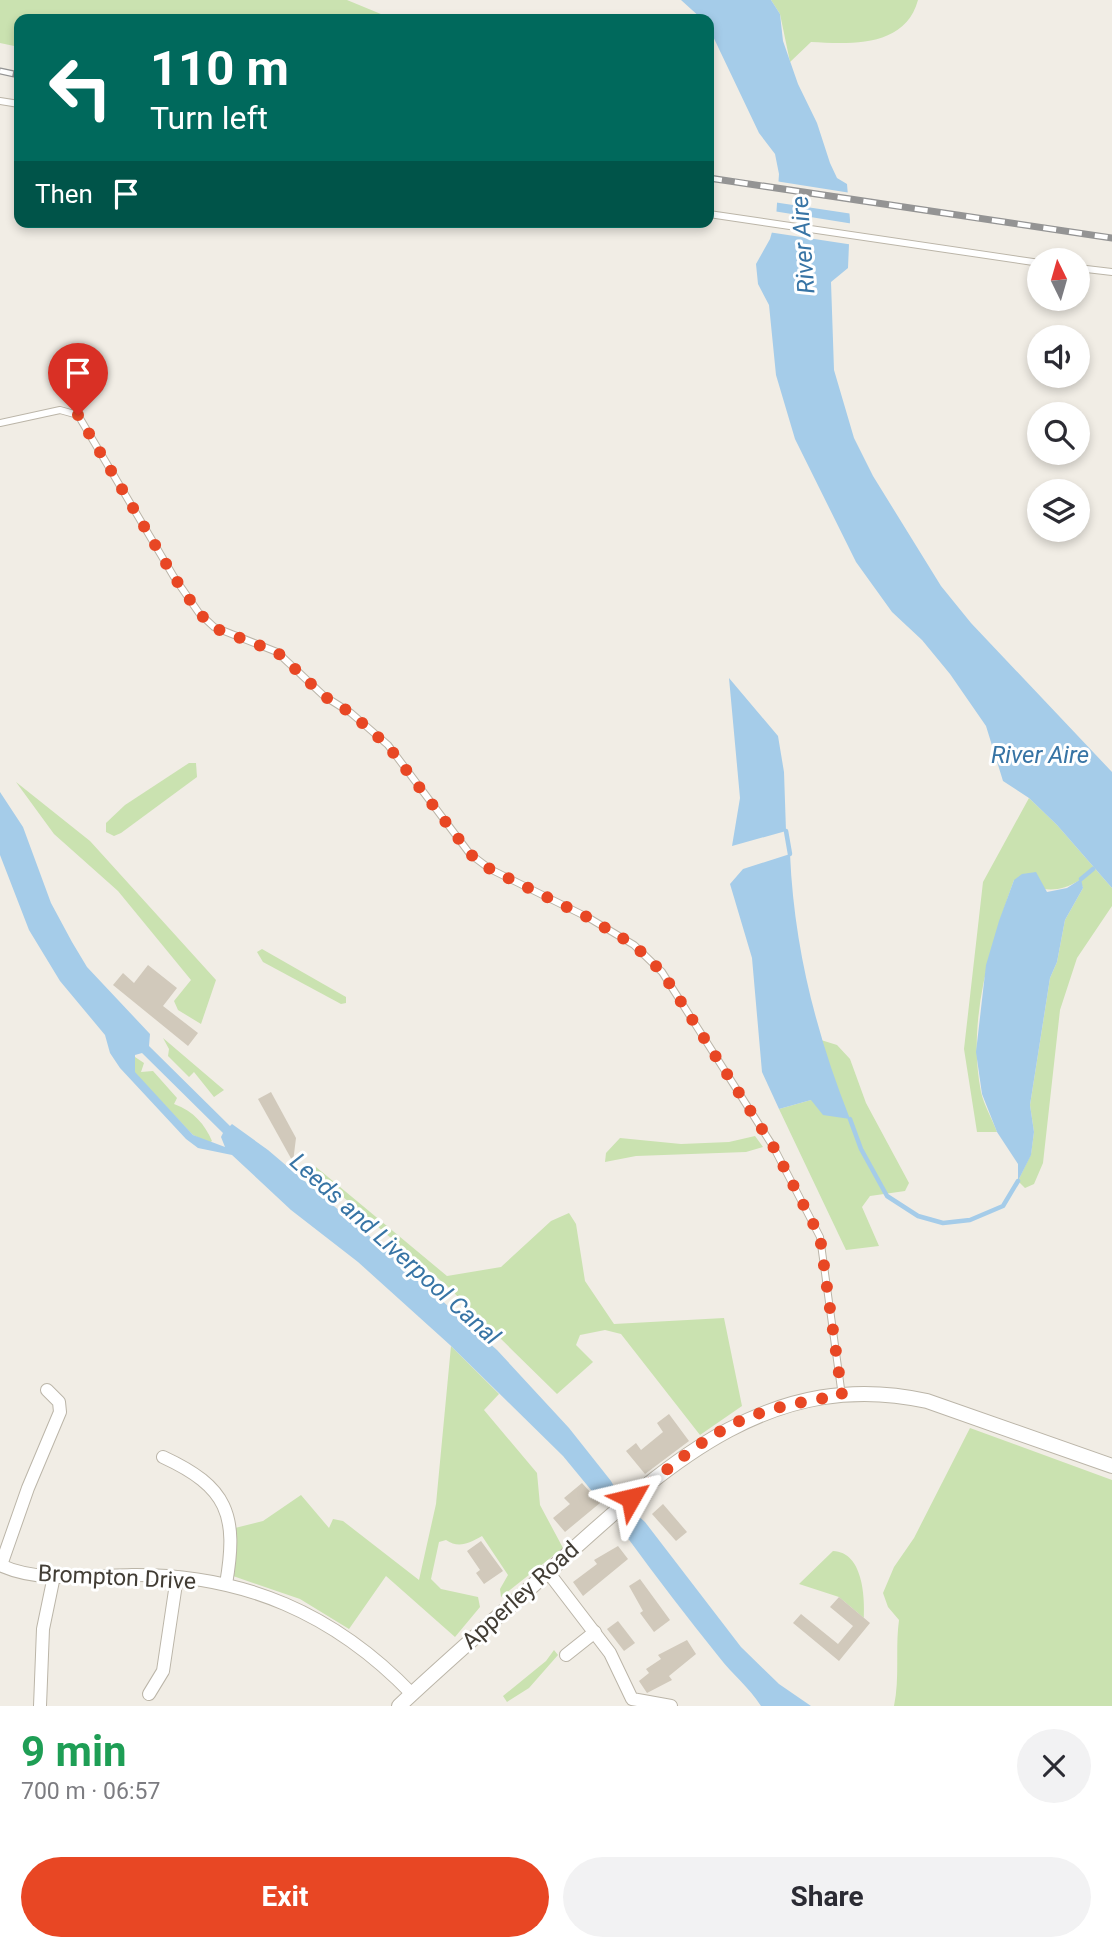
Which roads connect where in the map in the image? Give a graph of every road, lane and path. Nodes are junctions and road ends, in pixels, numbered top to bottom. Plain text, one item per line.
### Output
1 (714, 214) edge
2 (1027, 261) edge
3 (1090, 269) edge
4 (1112, 272) edge
5 (0, 423) edge
6 (47, 1390) dead end
7 (842, 1395) junction
8 (163, 1457) dead end
9 (1112, 1466) edge
10 (1, 1565) edge
11 (548, 1572) junction
12 (54, 1576) junction
13 (177, 1577) junction
14 (226, 1584) junction
15 (595, 1632) junction
16 (566, 1655) dead end
17 (412, 1694) junction
18 (149, 1695) dead end
19 (629, 1702) edge
20 (40, 1706) edge
21 (399, 1706) edge
22 (671, 1706) edge

1 - 2 lane
3 - 4 lane
5 - 7 lane
6 - 10 street
7 - 9 street, Apperley Road
7 - 11 street, Apperley Road
8 - 14 street
10 - 12 street, Brompton Drive
11 - 15 street
11 - 17 street, Apperley Road
12 - 13 street, Brompton Drive
12 - 20 street
13 - 14 street, Brompton Drive
13 - 18 street
14 - 17 street, Brompton Drive
15 - 16 street
15 - 19 street
17 - 21 street, Apperley Road
19 - 22 street

